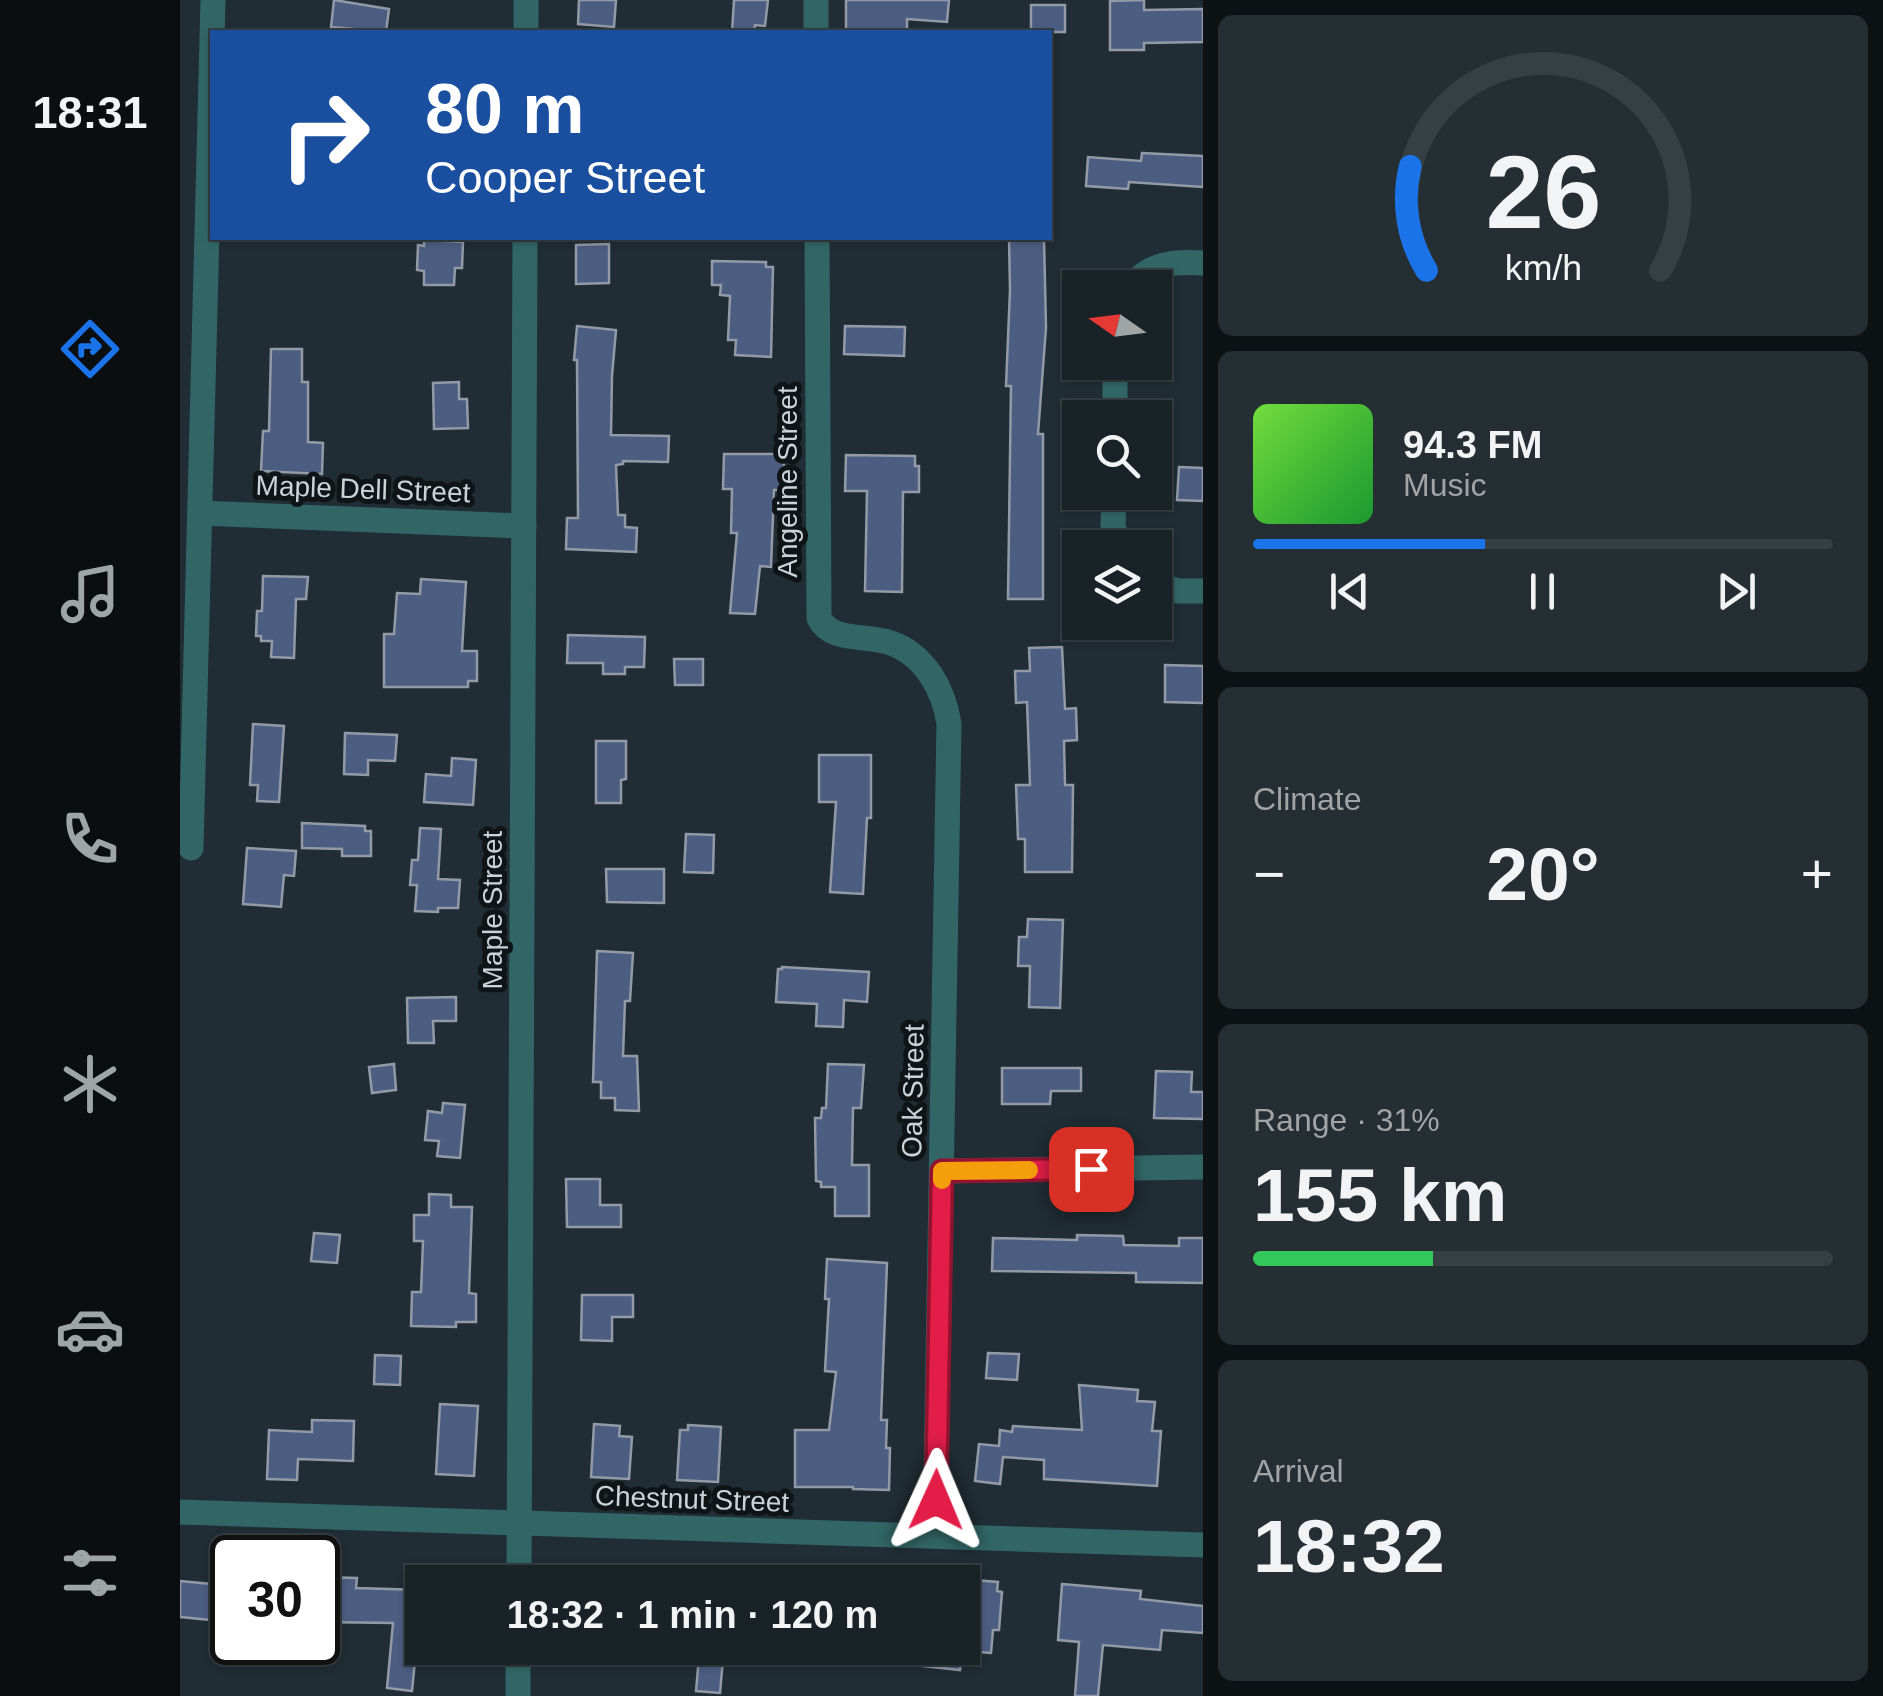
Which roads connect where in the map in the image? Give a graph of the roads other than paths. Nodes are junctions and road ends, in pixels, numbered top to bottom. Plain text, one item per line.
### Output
1 (213, 0) edge
2 (526, 0) edge
3 (816, 0) edge
4 (212, 30) edge
5 (526, 30) edge
6 (816, 30) edge
7 (210, 118) edge
8 (525, 240) edge
9 (816, 240) edge
10 (1203, 262) edge
11 (1150, 270) edge
12 (200, 513) junction
13 (524, 526) junction
14 (1172, 589) edge
15 (1203, 591) edge
16 (914, 656) joint
17 (191, 848) dead end
18 (1203, 1167) edge
19 (942, 1171) junction
20 (180, 1512) edge
21 (519, 1523) junction
22 (935, 1536) junction
23 (1203, 1544) edge
24 (518, 1565) edge
25 (518, 1665) edge
26 (518, 1696) edge

1 - 4 street
2 - 5 street
3 - 6 street
7 - 12 street
8 - 13 street, Maple Street
9 - 16 street, Angeline Street
10 - 11 street
12 - 13 street, Maple Dell Street
12 - 17 street
13 - 21 street, Maple Street
14 - 15 street
16 - 19 street, Oak Street
18 - 19 street
19 - 22 street, Oak Street
20 - 21 street, Chestnut Street
21 - 22 street, Chestnut Street
21 - 24 street, Maple Street
22 - 23 street, Chestnut Street
25 - 26 street

